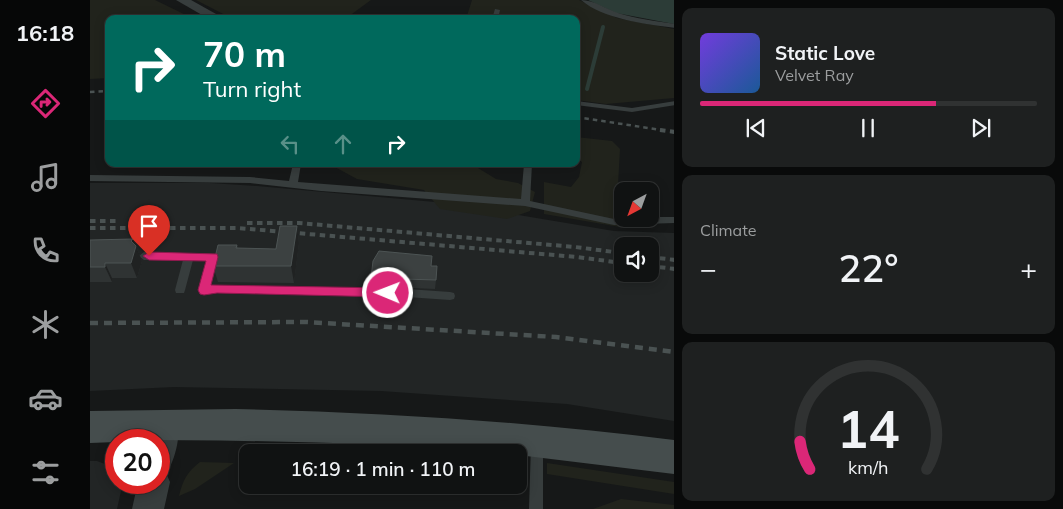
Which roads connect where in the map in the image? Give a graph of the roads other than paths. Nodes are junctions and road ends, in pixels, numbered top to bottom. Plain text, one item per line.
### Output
1 (182, 0) edge
2 (584, 0) edge
3 (497, 10) dead end
4 (211, 15) edge
5 (496, 15) edge
6 (674, 26) edge
7 (674, 103) edge
8 (580, 104) edge
9 (296, 167) edge
10 (528, 167) edge
11 (90, 178) edge
12 (293, 185) junction
13 (525, 204) junction
14 (674, 220) edge
15 (144, 256) dead end
16 (190, 257) junction
17 (180, 290) dead end
18 (450, 296) dead end
19 (165, 424) junction
20 (90, 427) edge
21 (164, 429) edge
22 (537, 440) junction
23 (674, 457) edge
24 (151, 494) edge
25 (148, 509) edge
26 (536, 509) edge

1 - 4 street
2 - 6 lane
3 - 5 lane
7 - 8 lane
9 - 12 lane
10 - 13 lane
11 - 12 lane
12 - 13 lane
13 - 14 lane
15 - 16 lane
16 - 17 lane
16 - 18 lane
19 - 20 main road
19 - 21 street
19 - 22 main road
22 - 23 main road
22 - 26 lane
24 - 25 street

